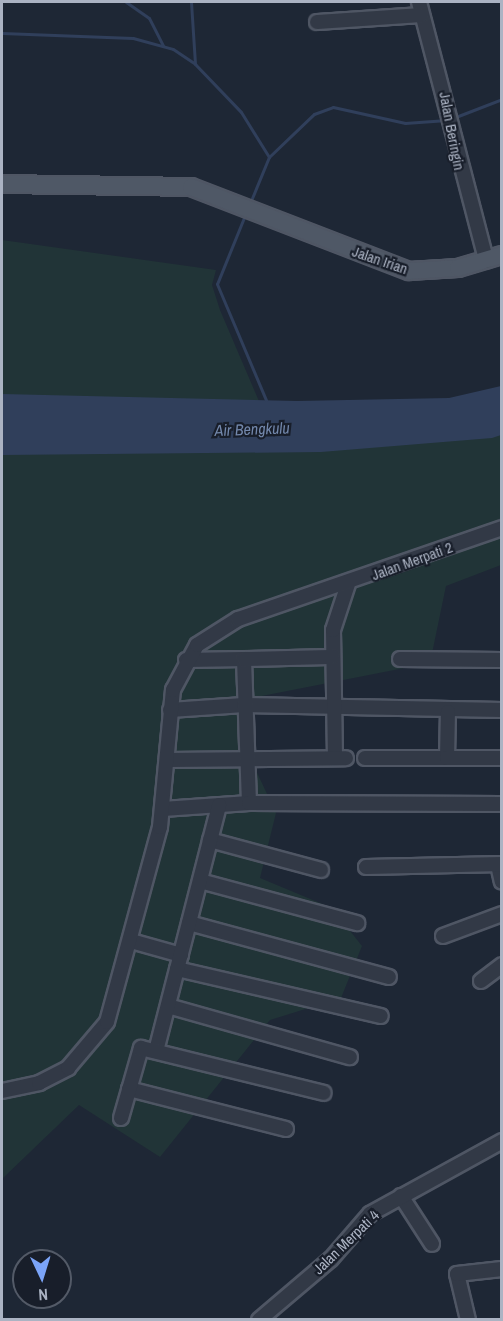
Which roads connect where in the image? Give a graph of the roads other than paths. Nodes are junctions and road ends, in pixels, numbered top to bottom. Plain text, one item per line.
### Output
1 (421, 8) edge
2 (317, 22) dead end
3 (2, 184) edge
4 (494, 258) edge
5 (501, 528) edge
6 (348, 584) junction
7 (333, 657) junction
8 (244, 658) junction
9 (400, 659) dead end
10 (186, 660) junction
11 (501, 660) edge
12 (244, 705) junction
13 (335, 709) junction
14 (170, 710) junction
15 (501, 710) edge
16 (448, 712) junction
17 (245, 755) junction
18 (365, 758) dead end
19 (447, 758) junction
20 (501, 758) edge
21 (168, 760) junction
22 (249, 803) junction
23 (501, 804) edge
24 (219, 805) junction
25 (163, 809) junction
26 (210, 840) junction
27 (500, 865) edge
28 (366, 867) dead end
29 (321, 870) dead end
30 (200, 881) junction
31 (501, 882) edge
32 (501, 914) edge
33 (189, 923) junction
34 (357, 923) dead end
35 (443, 936) dead end
36 (130, 941) junction
37 (181, 955) junction
38 (501, 965) edge
39 (177, 969) junction
40 (389, 977) dead end
41 (481, 981) dead end
42 (168, 1006) junction
43 (381, 1016) dead end
44 (156, 1052) junction
45 (350, 1057) dead end
46 (129, 1089) junction
47 (2, 1091) edge
48 (324, 1094) dead end
49 (121, 1118) dead end
50 (286, 1129) dead end
51 (501, 1141) edge
52 (401, 1196) junction
53 (432, 1244) dead end
54 (501, 1269) edge
55 (260, 1320) edge
56 (468, 1320) edge

1 - 2 street
1 - 4 street, Jalan Beringin
3 - 4 main road, Jalan Irian
5 - 6 street, Jalan Merpati 2
6 - 7 street
6 - 10 street, Jalan Merpati 2
7 - 8 street
7 - 13 street
8 - 10 street
8 - 12 street
9 - 11 street
10 - 14 street
12 - 13 street
12 - 14 street
12 - 17 street
13 - 16 street
13 - 17 street
14 - 21 street
15 - 16 street
16 - 19 street
17 - 21 street
17 - 22 street
18 - 19 street
19 - 20 street
21 - 25 street
22 - 23 street
22 - 24 street
24 - 25 street
24 - 26 street
25 - 36 street
26 - 29 street
26 - 30 street
27 - 28 street
27 - 31 street
30 - 33 street
30 - 34 street
32 - 35 street
33 - 37 street
33 - 40 street
36 - 37 street
36 - 47 street
37 - 39 street
38 - 41 street
39 - 42 street
39 - 43 street
42 - 44 street
42 - 45 street
44 - 46 street
44 - 48 street
46 - 49 street
46 - 50 street
51 - 52 street, Jalan Merpati 4
52 - 53 street
52 - 55 street, Jalan Merpati 4
54 - 56 street

